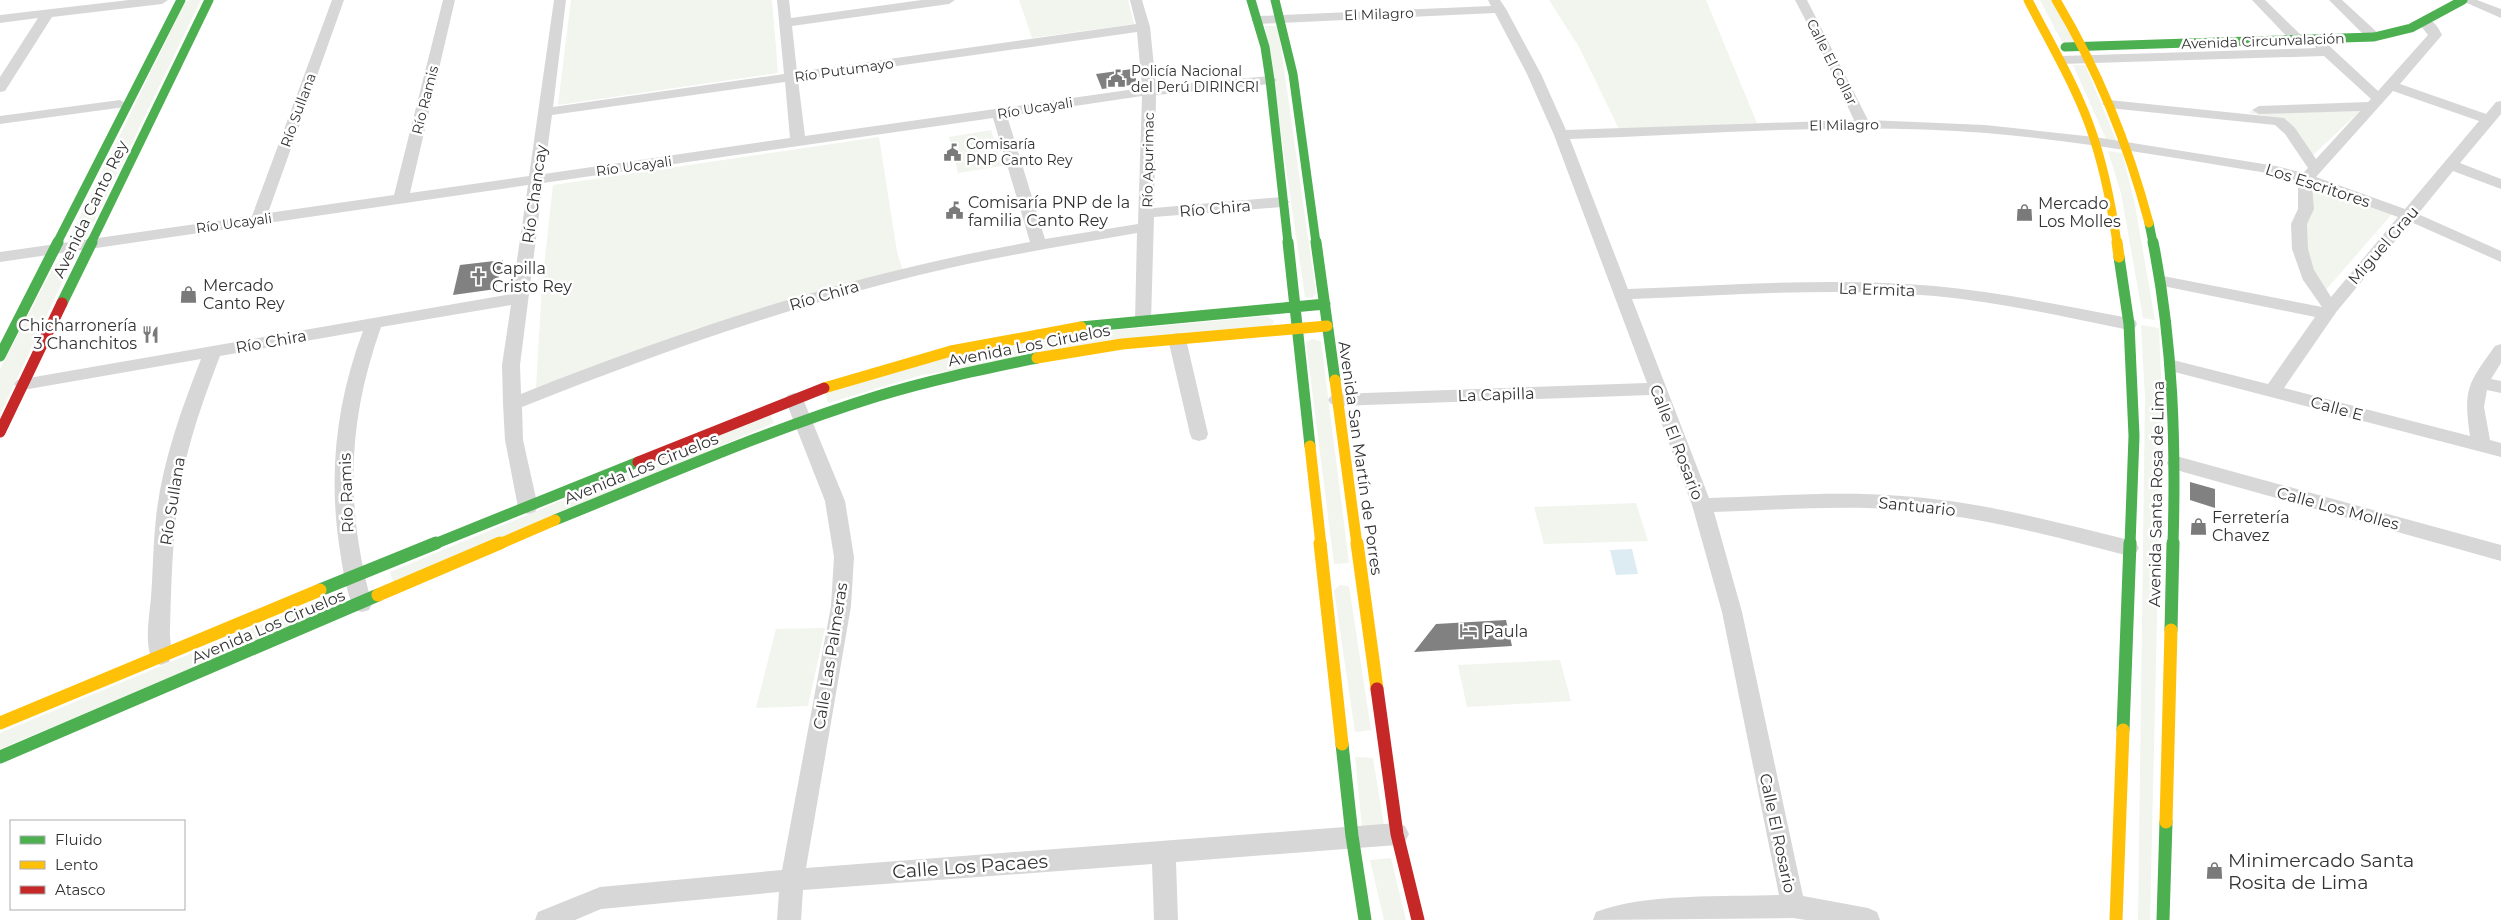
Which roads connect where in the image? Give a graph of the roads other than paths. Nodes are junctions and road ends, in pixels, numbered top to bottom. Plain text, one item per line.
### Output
1 (162, 0) edge
2 (181, 0) edge
3 (209, 0) edge
4 (338, 0) edge
5 (449, 0) edge
6 (560, 0) edge
7 (782, 0) edge
8 (949, 0) edge
9 (1136, 0) edge
10 (1251, 0) edge
11 (1275, 0) edge
12 (1801, 0) edge
13 (2028, 0) edge
14 (2056, 0) edge
15 (2258, 0) edge
16 (2335, 0) edge
17 (2464, 0) edge
18 (1497, 5) edge
19 (48, 13) junction
20 (2501, 14) edge
21 (1281, 18) junction
22 (0, 19) edge
23 (1258, 20) junction
24 (2425, 22) junction
25 (785, 23) junction
26 (1143, 27) junction
27 (2374, 37) junction
28 (2298, 40) junction
29 (2314, 40) junction
30 (2081, 46) junction
31 (2054, 47) junction
32 (2326, 52) junction
33 (2088, 59) junction
34 (2061, 60) junction
35 (791, 77) junction
36 (1270, 80) junction
37 (2390, 85) junction
38 (0, 88) edge
39 (1149, 91) junction
40 (2376, 103) junction
41 (120, 104) dead end
42 (2109, 104) junction
43 (2501, 105) edge
44 (546, 112) junction
45 (999, 113) junction
46 (2229, 115) junction
47 (0, 120) edge
48 (2489, 120) junction
49 (1863, 124) junction
50 (1561, 135) junction
51 (2095, 141) junction
52 (798, 142) junction
53 (2125, 145) junction
54 (2450, 165) junction
55 (2311, 173) junction
56 (537, 180) junction
57 (2501, 184) edge
58 (401, 199) junction
59 (1282, 202) junction
60 (2409, 216) junction
61 (258, 220) junction
62 (1147, 220) junction
63 (91, 244) junction
64 (1039, 244) junction
65 (56, 249) junction
66 (0, 257) edge
67 (2501, 257) edge
68 (2163, 282) junction
69 (1622, 294) junction
70 (519, 298) junction
71 (1324, 304) junction
72 (1294, 307) junction
73 (2328, 310) junction
74 (1143, 322) junction
75 (374, 323) junction
76 (2129, 324) junction
77 (1327, 326) junction
78 (1297, 328) junction
79 (1177, 338) junction
80 (2501, 350) edge
81 (213, 351) junction
82 (0, 356) edge
83 (2173, 366) junction
84 (2479, 382) junction
85 (23, 384) junction
86 (2501, 387) edge
87 (1656, 389) junction
88 (2273, 391) junction
89 (794, 399) junction
90 (1337, 400) junction
91 (512, 404) junction
92 (804, 422) junction
93 (0, 432) edge
94 (1199, 434) dead end
95 (2481, 445) junction
96 (2501, 450) edge
97 (2176, 464) junction
98 (1702, 505) junction
99 (528, 507) junction
100 (2129, 548) junction
101 (2501, 553) edge
102 (353, 576) junction
103 (362, 604) junction
104 (161, 656) junction
105 (0, 723) edge
106 (0, 758) edge
107 (1397, 834) junction
108 (1352, 836) junction
109 (1164, 851) junction
110 (792, 880) junction
111 (1792, 906) junction
112 (547, 920) edge
113 (789, 920) edge
114 (1166, 920) edge
115 (1365, 920) edge
116 (1418, 920) edge
117 (1605, 920) edge
118 (1868, 920) edge
119 (2116, 920) edge
120 (2163, 920) edge

1 - 19 street
2 - 65 main road, Avenida Canto Rey
3 - 63 main road, Avenida Canto Rey
4 - 61 street, Río Sullana
5 - 58 street, Río Ramis
6 - 44 street, Río Chancay
7 - 25 street
8 - 25 street
9 - 26 street, Río Apurimac
10 - 23 main road
11 - 21 main road, Avenida San Martín de Porres
12 - 49 street, Calle El Collar
13 - 31 main road, Avenida Santa Rosa de Lima
14 - 30 main road, Avenida Santa Rosa de Lima
15 - 28 street
16 - 27 street
17 - 20 street
17 - 24 main road, Avenida Circunvalación
18 - 21 street, El Milagro
18 - 50 street, Calle El Rosario
19 - 22 street
19 - 38 street
21 - 23 street, El Milagro
21 - 71 main road, Avenida San Martín de Porres
23 - 36 main road
24 - 27 main road, Avenida Circunvalación
24 - 37 street
25 - 35 street
26 - 35 street, Río Putumayo
26 - 39 street, Río Apurimac
27 - 29 main road, Avenida Circunvalación
28 - 29 main road, Avenida Circunvalación
28 - 30 main road, Avenida Circunvalación
29 - 32 street
30 - 31 main road, Avenida Circunvalación
30 - 33 main road, Avenida Santa Rosa de Lima
31 - 34 main road, Avenida Santa Rosa de Lima
32 - 33 street, Avenida Circunvalación
32 - 40 street
33 - 34 street, Avenida Circunvalación
33 - 42 main road, Avenida Santa Rosa de Lima
34 - 51 main road, Avenida Santa Rosa de Lima
35 - 44 street, Río Putumayo
35 - 52 street
36 - 39 street, Río Ucayali
36 - 59 main road
37 - 40 street
37 - 48 street
39 - 45 street, Río Ucayali
39 - 62 street, Río Apurimac
40 - 46 street
40 - 55 street
41 - 47 street
42 - 46 street
42 - 53 main road, Avenida Santa Rosa de Lima
43 - 48 street, Miguel Grau
44 - 56 street, Río Chancay
45 - 52 street, Río Ucayali
45 - 64 street
46 - 55 street
48 - 54 street, Miguel Grau
49 - 50 street, El Milagro
49 - 51 street, El Milagro
50 - 69 street, Calle El Rosario
51 - 53 street, El Milagro
51 - 76 main road, Avenida Santa Rosa de Lima
52 - 56 street, Río Ucayali
53 - 55 street, Los Escritores
53 - 68 main road, Avenida Santa Rosa de Lima
54 - 57 street
54 - 60 street, Miguel Grau
55 - 60 street, Los Escritores
55 - 73 street
56 - 58 street, Río Ucayali
56 - 70 street, Río Chancay
58 - 61 street, Río Ucayali
59 - 62 street, Río Chira
59 - 72 main road
60 - 67 street, Los Escritores
60 - 73 street, Miguel Grau
61 - 63 street, Río Ucayali
62 - 64 street, Río Chira
62 - 74 street, Río Apurimac
63 - 65 street, Río Ucayali
63 - 85 main road, Avenida Canto Rey
64 - 91 street, Río Chira
65 - 66 street, Río Ucayali
65 - 82 main road, Avenida Canto Rey
68 - 73 street
68 - 83 main road, Avenida Santa Rosa de Lima
69 - 76 street, La Ermita
69 - 87 street, Calle El Rosario
70 - 75 street, Río Chira
70 - 91 street, Río Chancay
71 - 72 main road, Avenida Los Ciruelos
71 - 77 main road, Avenida San Martín de Porres
72 - 74 main road, Avenida Los Ciruelos
72 - 78 main road
73 - 88 street, Miguel Grau
74 - 89 main road, Avenida Los Ciruelos
75 - 81 street, Río Chira
75 - 102 street, Río Ramis
76 - 100 main road, Avenida Santa Rosa de Lima
77 - 78 main road, Avenida Los Ciruelos
77 - 90 main road, Avenida San Martín de Porres
78 - 79 main road, Avenida Los Ciruelos
78 - 108 main road
79 - 92 main road, Avenida Los Ciruelos
79 - 94 street
80 - 84 street
81 - 85 street, Río Chira
81 - 104 street, Río Sullana
83 - 88 street, Calle E
83 - 97 main road, Avenida Santa Rosa de Lima
84 - 86 street
84 - 95 street
85 - 93 main road, Avenida Canto Rey
87 - 90 street, La Capilla
87 - 98 street, Calle El Rosario
88 - 95 street, Calle E
89 - 92 street, Calle Las Palmeras
89 - 99 main road, Avenida Los Ciruelos
90 - 107 main road, Avenida San Martín de Porres
91 - 99 street, Río Chancay
92 - 103 main road, Avenida Los Ciruelos
92 - 110 street, Calle Las Palmeras
95 - 96 street, Calle E
97 - 101 street, Calle Los Molles
97 - 120 main road, Avenida Santa Rosa de Lima
98 - 100 street, Santuario
98 - 111 street, Calle El Rosario
99 - 102 main road, Avenida Los Ciruelos
100 - 119 main road, Avenida Santa Rosa de Lima
102 - 103 street, Río Ramis
102 - 104 main road, Avenida Los Ciruelos
103 - 106 main road, Avenida Los Ciruelos
104 - 105 main road, Avenida Los Ciruelos
107 - 108 street, Calle Los Pacaes
107 - 116 main road, Avenida San Martín de Porres
108 - 109 street, Calle Los Pacaes
108 - 115 main road
109 - 110 street, Calle Los Pacaes
109 - 114 street
110 - 112 street, Calle Los Pacaes
110 - 113 street, Calle Las Palmeras
111 - 117 street
111 - 118 street

